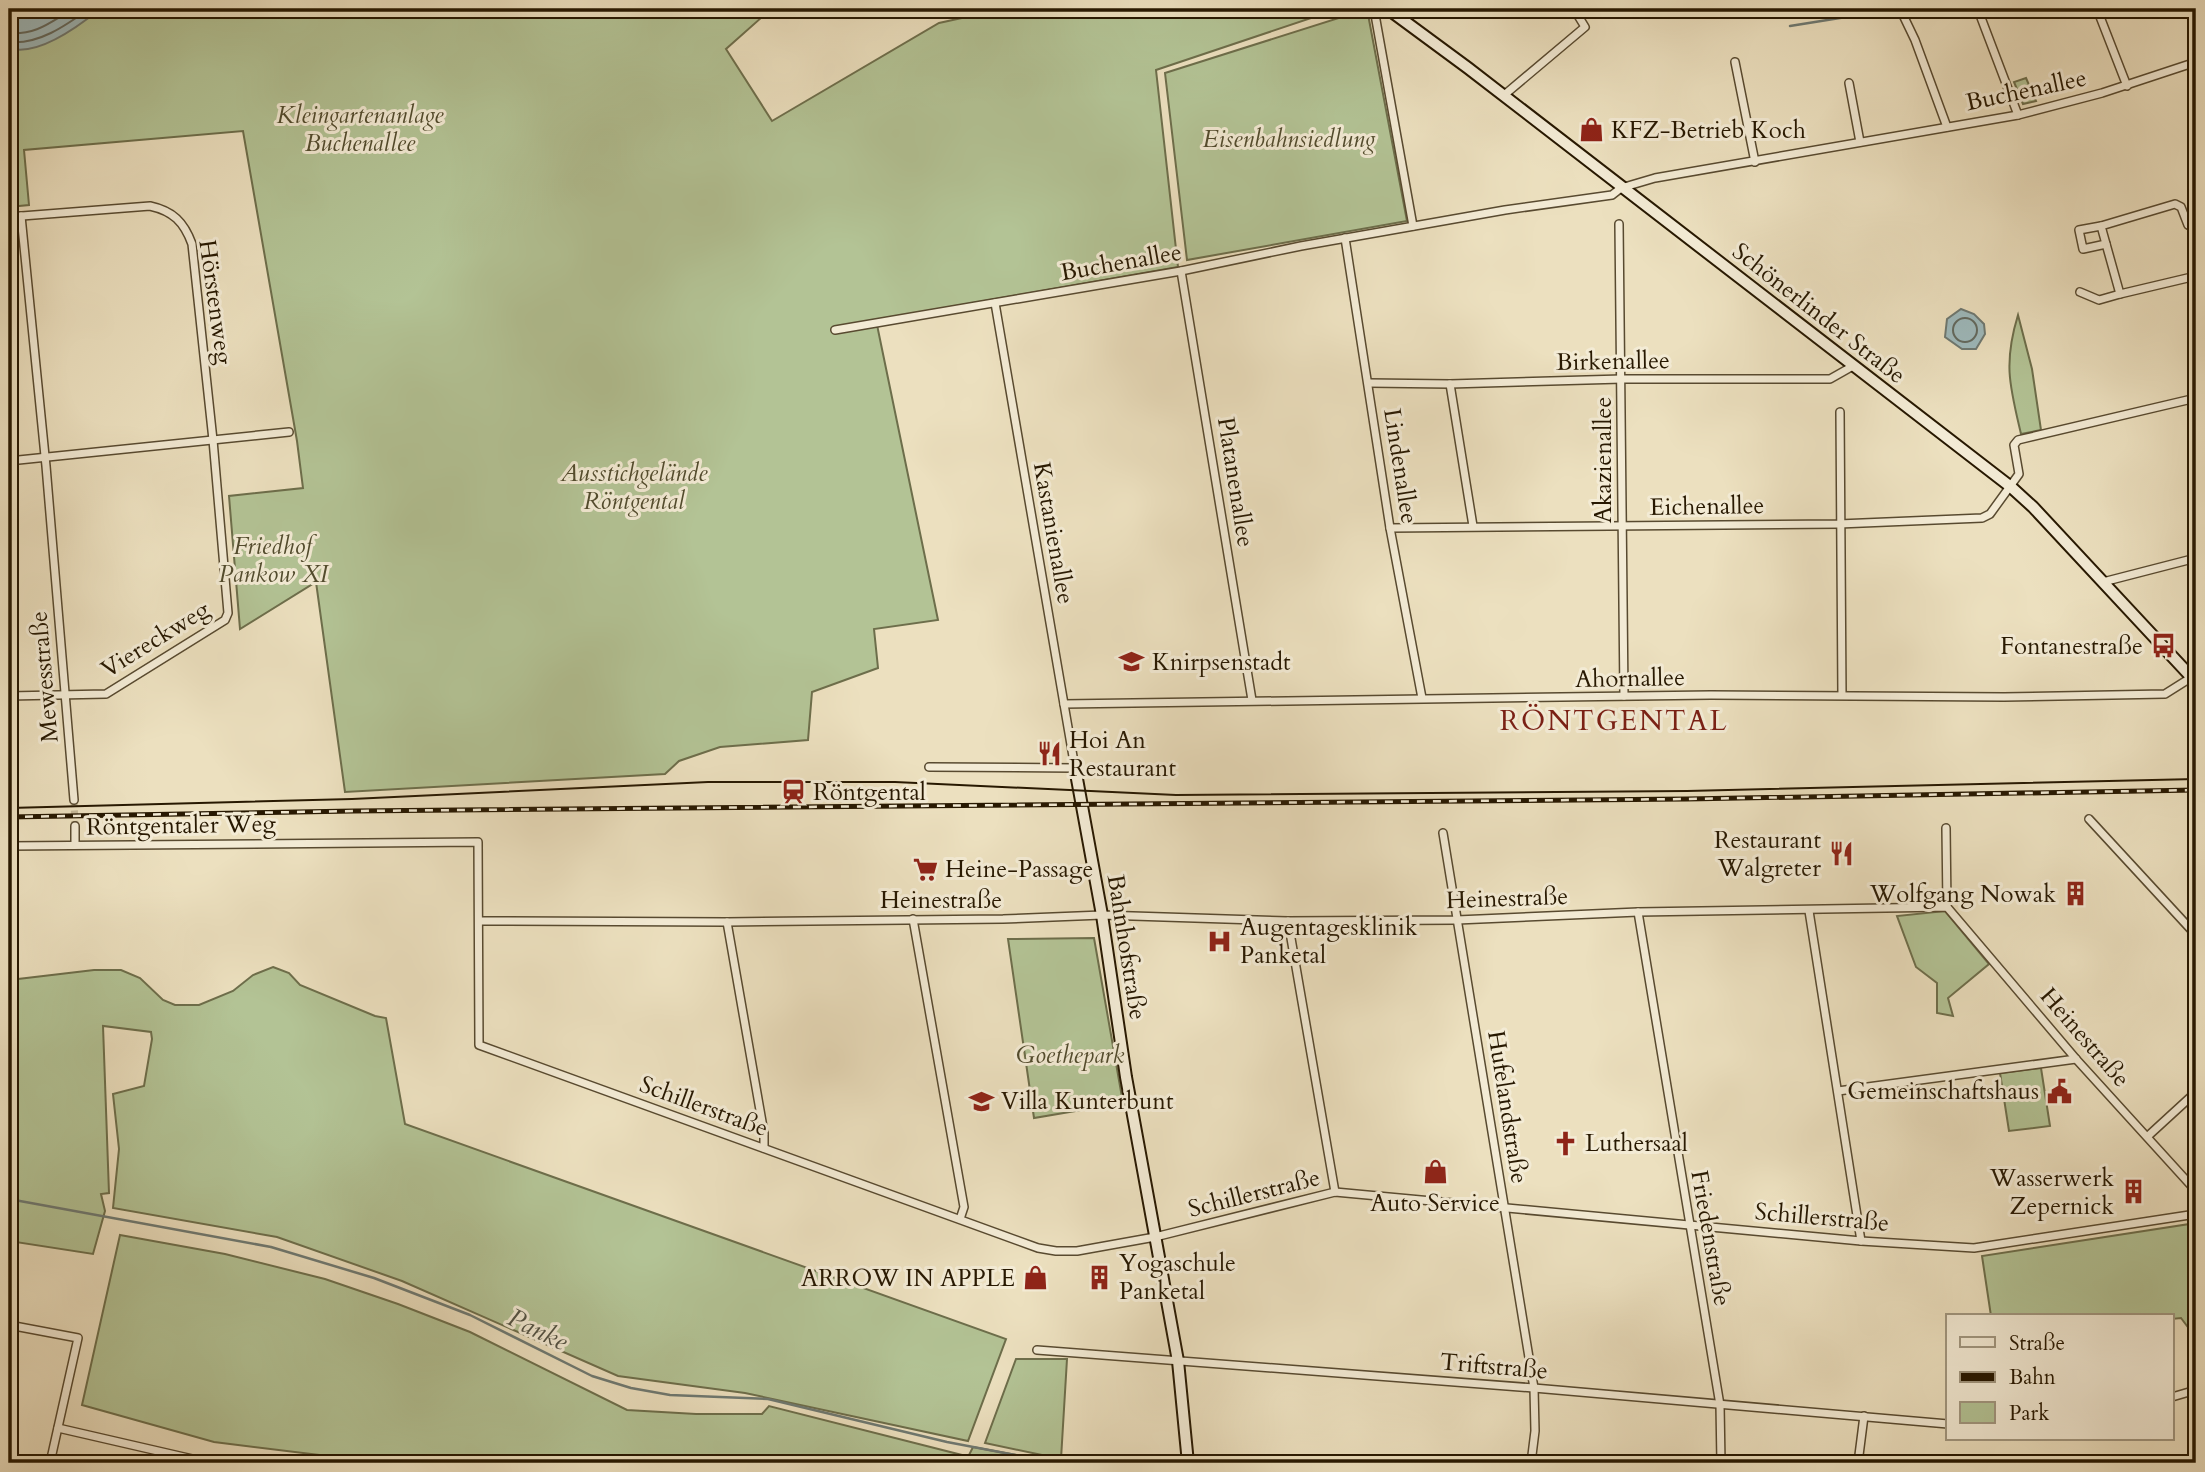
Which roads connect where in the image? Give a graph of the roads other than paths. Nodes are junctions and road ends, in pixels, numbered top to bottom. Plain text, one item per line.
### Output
1 (1374, 9) edge
2 (1388, 9) edge
3 (1574, 9) edge
4 (1996, 9) edge
5 (2097, 9) edge
6 (1903, 15) dead end
7 (1735, 62) dead end
8 (2196, 62) edge
9 (1849, 83) dead end
10 (2127, 86) junction
11 (1503, 96) junction
12 (2018, 115) junction
13 (1947, 127) junction
14 (1860, 142) junction
15 (1755, 162) junction
16 (1621, 188) junction
17 (21, 216) junction
18 (9, 217) edge
19 (1619, 224) dead end
20 (1413, 226) junction
21 (2101, 226) junction
22 (2196, 228) edge
23 (1345, 238) junction
24 (2106, 244) junction
25 (1181, 271) junction
26 (2196, 276) edge
27 (2080, 292) dead end
28 (2120, 293) junction
29 (995, 303) junction
30 (835, 331) dead end
31 (1853, 366) junction
32 (1622, 379) junction
33 (1369, 383) junction
34 (1450, 383) junction
35 (2196, 398) edge
36 (1840, 412) dead end
37 (289, 432) dead end
38 (213, 439) junction
39 (45, 457) junction
40 (9, 461) edge
41 (2011, 487) junction
42 (1839, 524) junction
43 (1473, 526) junction
44 (1623, 526) junction
45 (1391, 528) junction
46 (2196, 558) edge
47 (2103, 582) junction
48 (2194, 680) edge
49 (65, 695) junction
50 (1842, 695) junction
51 (9, 696) edge
52 (1624, 696) junction
53 (1422, 698) junction
54 (1252, 700) junction
55 (1063, 704) junction
56 (929, 767) dead end
57 (1075, 768) junction
58 (74, 800) tunnel mouth
59 (2089, 819) dead end
60 (75, 826) tunnel mouth
61 (1946, 828) dead end
62 (1443, 833) dead end
63 (75, 845) junction
64 (9, 846) edge
65 (1947, 907) junction
66 (1809, 911) junction
67 (1637, 912) junction
68 (1101, 915) junction
69 (913, 919) junction
70 (1457, 920) junction
71 (480, 921) junction
72 (727, 922) junction
73 (1288, 922) junction
74 (2196, 934) edge
75 (2077, 1059) junction
76 (1839, 1091) junction
77 (2196, 1092) edge
78 (2148, 1136) junction
79 (764, 1148) junction
80 (2196, 1191) edge
81 (1335, 1192) junction
82 (1505, 1209) junction
83 (2196, 1214) edge
84 (960, 1219) junction
85 (1689, 1224) junction
86 (1155, 1237) junction
87 (1861, 1241) junction
88 (9, 1325) edge
89 (1037, 1350) dead end
90 (1178, 1361) junction
91 (1534, 1388) junction
92 (2196, 1390) edge
93 (2174, 1396) edge
94 (1720, 1405) junction
95 (1864, 1416) junction
96 (1946, 1424) edge
97 (58, 1428) junction
98 (50, 1463) edge
99 (210, 1463) edge
100 (1188, 1463) edge
101 (1531, 1463) edge
102 (1721, 1463) edge
103 (1858, 1463) edge

1 - 20 street
2 - 11 street, Schönerlinder Straße
3 - 11 street
4 - 12 street
5 - 10 street
6 - 13 street
7 - 15 street
8 - 10 street, Buchenallee
9 - 14 street
10 - 12 street, Buchenallee
11 - 16 street, Schönerlinder Straße
12 - 13 street, Buchenallee
13 - 14 street, Buchenallee
14 - 15 street, Buchenallee
15 - 16 street, Buchenallee
16 - 20 street, Buchenallee
16 - 31 street, Schönerlinder Straße
17 - 18 street, Hörstenweg
17 - 38 street, Hörstenweg
17 - 39 street, Mewesstraße
19 - 32 street, Akazienallee
20 - 23 street, Buchenallee
21 - 22 street
21 - 24 street
21 - 24 street
23 - 25 street, Buchenallee
23 - 33 street, Lindenallee
24 - 28 street
25 - 29 street, Buchenallee
25 - 54 street, Platanenallee
26 - 28 street
27 - 28 street
29 - 30 street, Buchenallee
29 - 55 street, Kastanienallee
31 - 32 street, Birkenallee
31 - 41 street, Schönerlinder Straße
32 - 34 street, Birkenallee
32 - 44 street, Akazienallee
33 - 34 street, Birkenallee
33 - 45 street, Lindenallee
34 - 43 street
35 - 41 street
36 - 42 street
37 - 38 street
38 - 39 street
38 - 49 street, Viereckweg
39 - 40 street
39 - 49 street, Mewesstraße
41 - 42 street, Eichenallee
41 - 47 street, Schönerlinder Straße
42 - 44 street, Eichenallee
42 - 50 street
43 - 44 street, Eichenallee
43 - 45 street, Eichenallee
44 - 52 street, Akazienallee
45 - 53 street, Lindenallee
46 - 47 street
47 - 48 street, Schönerlinder Straße
48 - 50 street, Ahornallee
49 - 51 street, Viereckweg
49 - 58 street, Mewesstraße
50 - 52 street, Ahornallee
52 - 53 street, Ahornallee
53 - 54 street, Ahornallee
54 - 55 street, Ahornallee
55 - 57 street, Kastanienallee
56 - 57 street
57 - 68 street, Bahnhofstraße
59 - 74 street
60 - 63 street
61 - 65 street
62 - 70 street, Hufelandstraße
63 - 64 street, Röntgentaler Weg
63 - 71 street, Röntgentaler Weg
65 - 66 street, Heinestraße
65 - 75 street, Heinestraße
66 - 67 street, Heinestraße
66 - 76 street
67 - 70 street, Heinestraße
67 - 85 street, Friedenstraße
68 - 69 street, Heinestraße
68 - 73 street, Heinestraße
68 - 86 street, Bahnhofstraße
69 - 72 street, Heinestraße
69 - 84 street
70 - 73 street, Heinestraße
70 - 82 street, Hufelandstraße
71 - 72 street, Heinestraße
71 - 79 street, Schillerstraße
72 - 79 street
73 - 81 street
75 - 76 street
75 - 78 street, Heinestraße
76 - 87 street
77 - 78 street
78 - 80 street, Heinestraße
79 - 84 street, Schillerstraße
81 - 82 street, Schillerstraße
81 - 86 street, Schillerstraße
82 - 85 street, Schillerstraße
82 - 91 street, Hufelandstraße
83 - 87 street, Schillerstraße
84 - 86 street, Schillerstraße
85 - 87 street, Schillerstraße
85 - 94 street, Friedenstraße
86 - 90 street, Bahnhofstraße
88 - 97 street
89 - 90 street, Triftstraße
90 - 91 street, Triftstraße
90 - 100 street, Bahnhofstraße
91 - 94 street, Triftstraße
91 - 101 street, Hufelandstraße
92 - 93 street
94 - 95 street, Triftstraße
94 - 102 street, Friedenstraße
95 - 96 street, Triftstraße
95 - 103 street
97 - 98 street
97 - 99 street

